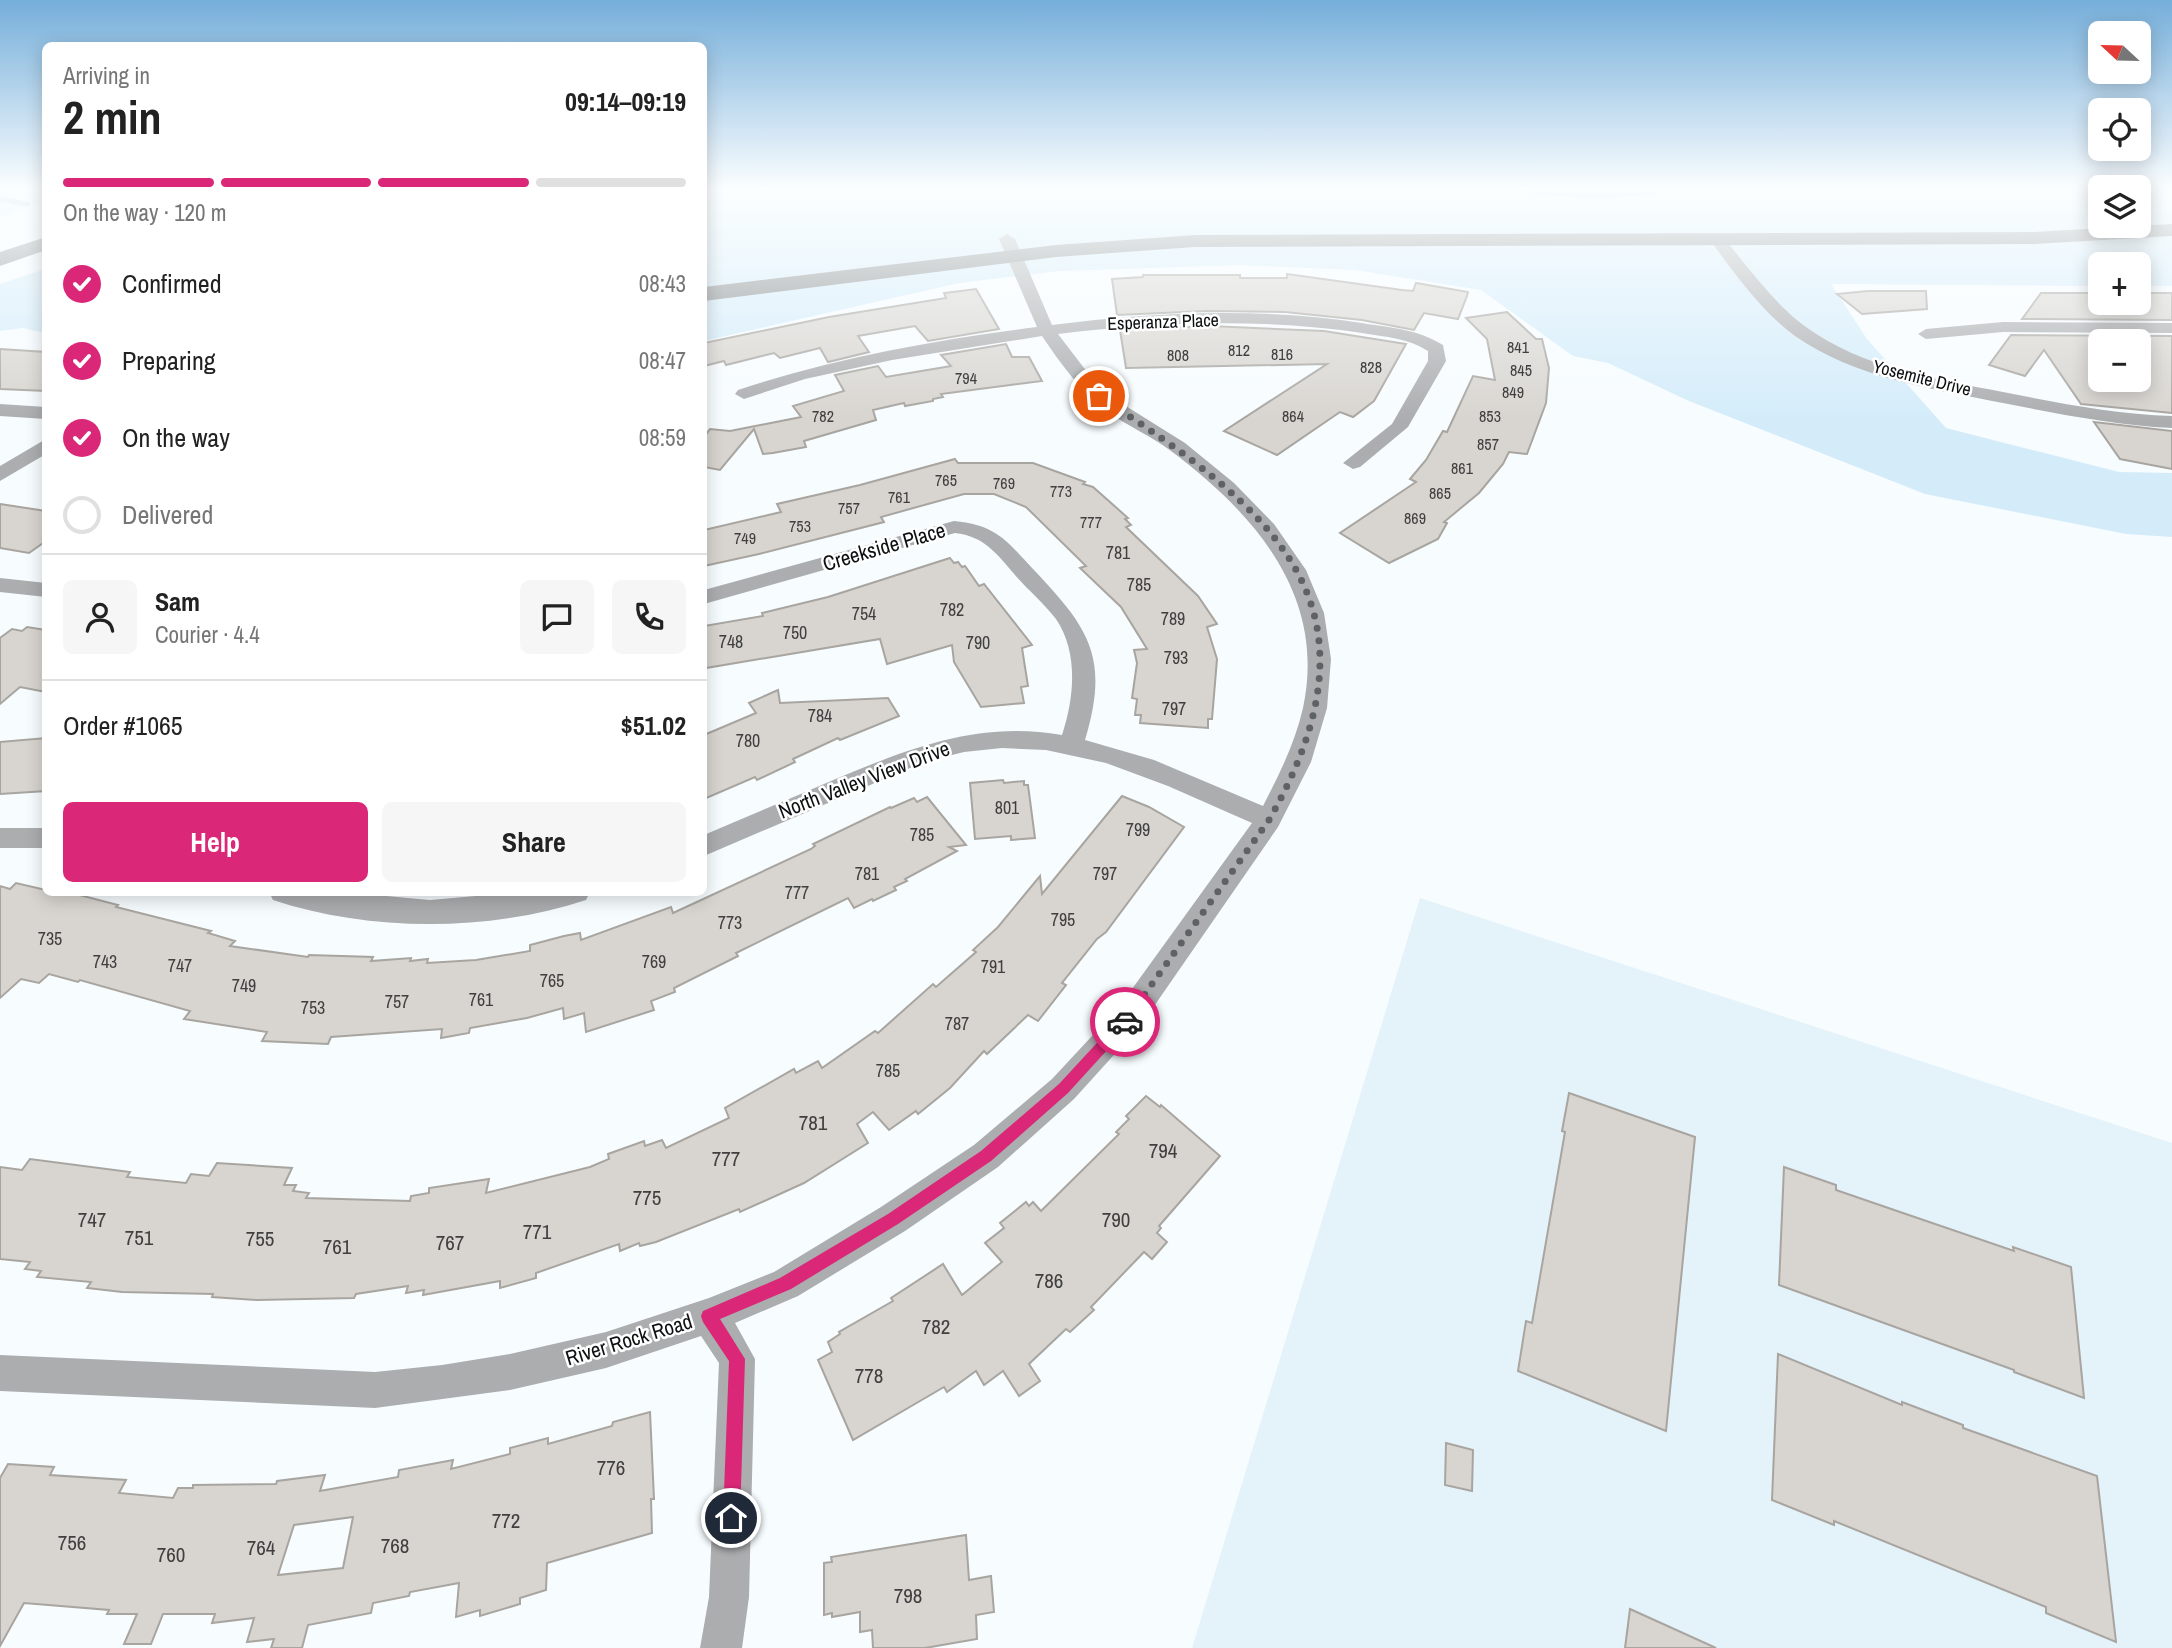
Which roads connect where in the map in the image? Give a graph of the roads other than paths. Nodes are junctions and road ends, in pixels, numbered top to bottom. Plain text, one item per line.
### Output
1 (796, 267) edge
2 (885, 267) edge
3 (1019, 267) edge
4 (1739, 267) edge
5 (707, 275) edge
6 (707, 294) edge
7 (2172, 328) edge
8 (1046, 330) junction
9 (1926, 334) dead end
10 (744, 394) dead end
11 (0, 410) edge
12 (42, 413) edge
13 (2172, 422) edge
14 (42, 448) edge
15 (1353, 463) dead end
16 (0, 475) edge
17 (0, 585) edge
18 (42, 590) edge
19 (707, 596) edge
20 (1071, 745) junction
21 (1269, 820) junction
22 (0, 838) edge
23 (42, 838) edge
24 (707, 845) edge
25 (299, 896) edge
26 (558, 896) edge
27 (709, 1316) junction
28 (0, 1373) edge
29 (721, 1648) edge

1 - 5 main road
2 - 6 main road
3 - 8 street, River Rock Road
4 - 13 street, Yosemite Drive
7 - 9 street
8 - 10 street, Esperanza Place
8 - 15 street, Esperanza Place
8 - 21 street, River Rock Road
11 - 12 street
14 - 16 street
17 - 18 street
19 - 20 street, Creekside Place
20 - 21 street, North Valley View Drive
20 - 24 street, North Valley View Drive
21 - 27 street, River Rock Road
22 - 23 street
25 - 26 street
27 - 28 street, River Rock Road
27 - 29 street

